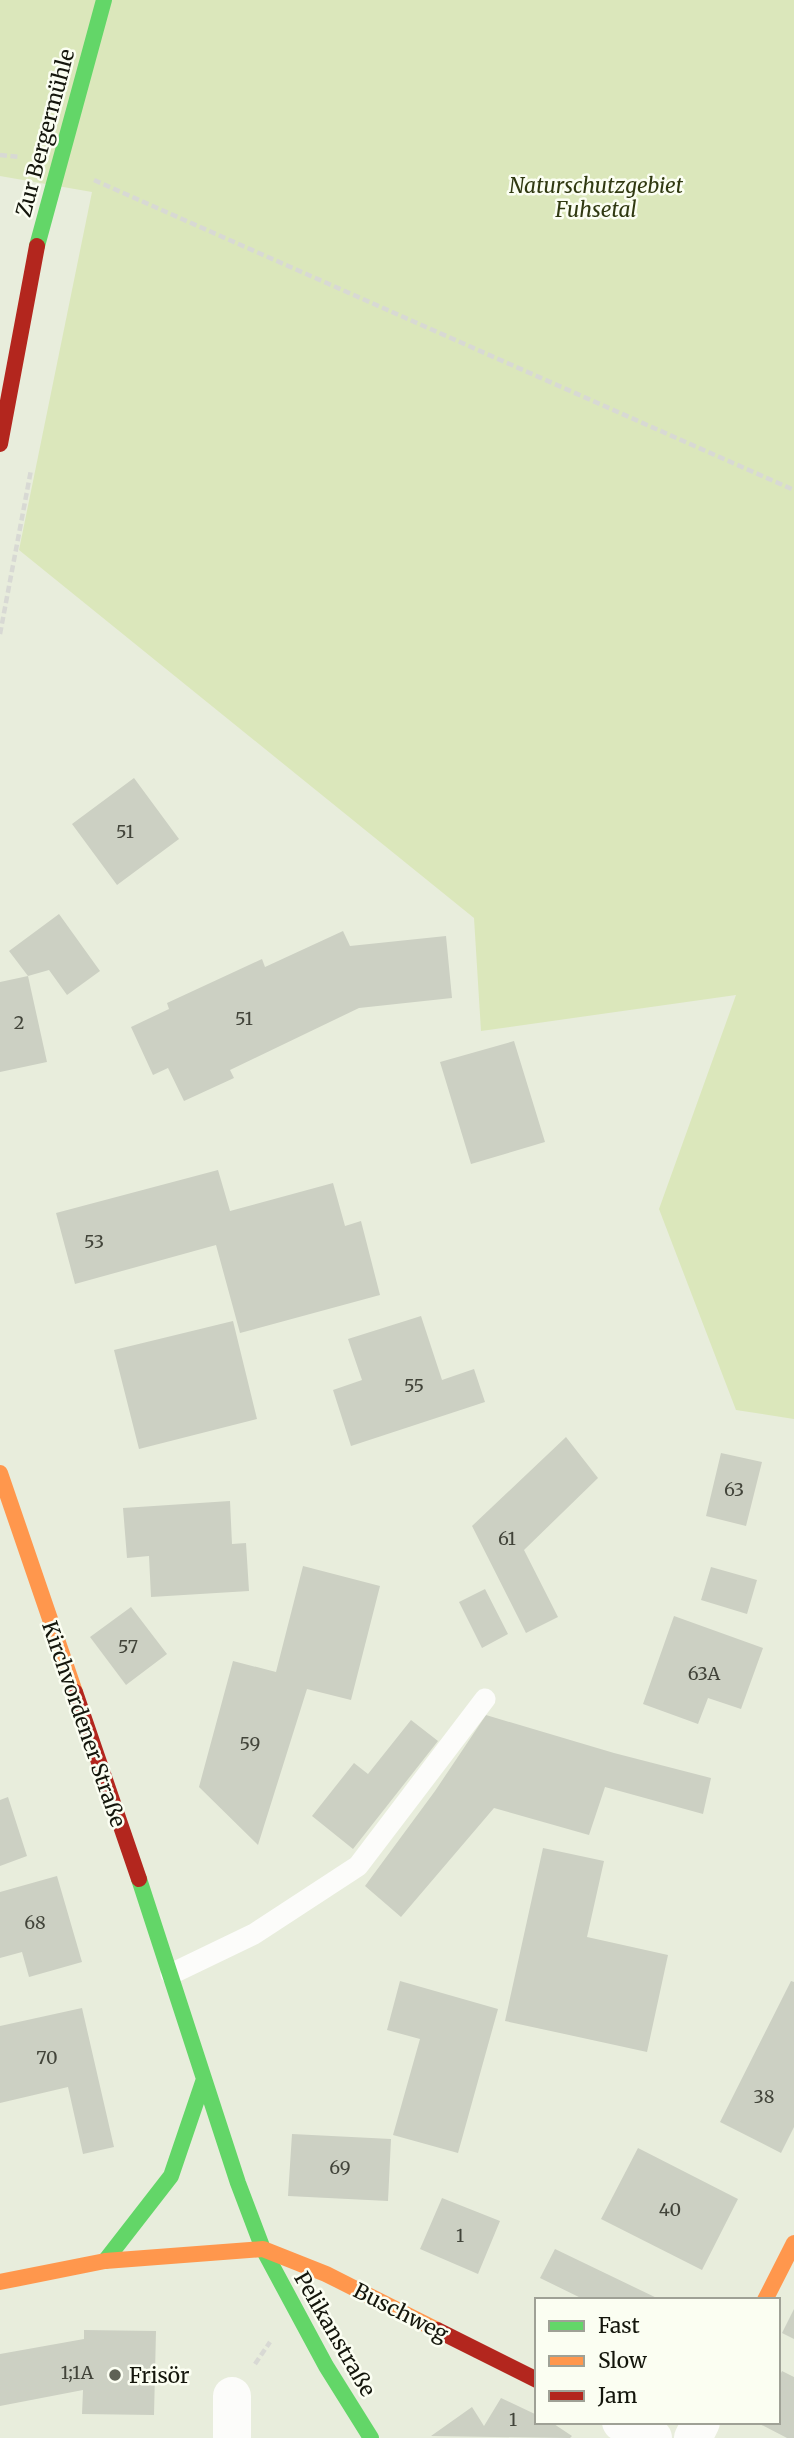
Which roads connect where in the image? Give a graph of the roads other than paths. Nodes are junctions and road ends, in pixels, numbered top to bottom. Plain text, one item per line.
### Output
1 (104, 0) edge
2 (0, 444) edge
3 (0, 1474) edge
4 (485, 1699) dead end
5 (171, 1974) junction
6 (204, 2079) junction
7 (794, 2243) edge
8 (263, 2249) junction
9 (105, 2261) junction
10 (0, 2282) edge
11 (766, 2298) edge
12 (535, 2379) edge
13 (232, 2396) road end
14 (625, 2424) edge
15 (232, 2438) edge
16 (371, 2438) edge
17 (653, 2438) edge

1 - 2 street, Zur Bergermühle
3 - 5 street, Kirchvordener Straße
4 - 5 lane
5 - 6 street, Kirchvordener Straße
6 - 8 street, Kirchvordener Straße
6 - 9 street
7 - 11 street
8 - 9 street
8 - 12 street, Buschweg
8 - 16 street, Pelikanstraße
9 - 10 street
13 - 15 street
14 - 17 street

